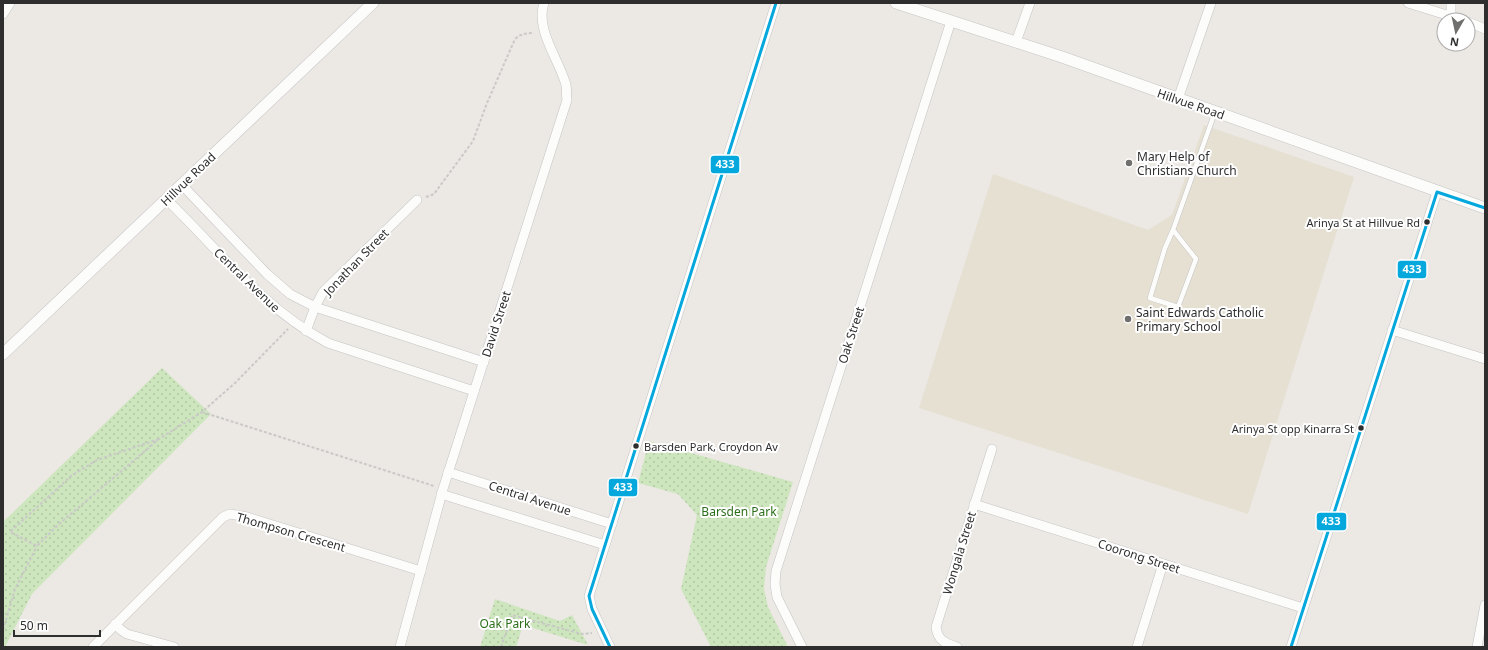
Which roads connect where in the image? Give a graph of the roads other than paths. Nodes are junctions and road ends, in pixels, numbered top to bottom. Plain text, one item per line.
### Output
1 (373, 3) edge
2 (544, 3) edge
3 (776, 3) edge
4 (896, 3) edge
5 (1030, 3) edge
6 (1211, 3) edge
7 (1408, 3) edge
8 (8, 4) edge
9 (1440, 12) edge
10 (3, 14) edge
11 (951, 21) junction
12 (1016, 42) junction
13 (1178, 99) junction
14 (1215, 112) junction
15 (182, 185) junction
16 (1437, 192) junction
17 (167, 200) junction
18 (417, 200) road end
19 (1485, 208) edge
20 (1173, 230) junction
21 (315, 307) junction
22 (1392, 330) junction
23 (306, 331) junction
24 (3, 354) edge
25 (1485, 359) edge
26 (484, 362) junction
27 (474, 391) junction
28 (992, 449) dead end
29 (448, 472) junction
30 (442, 492) junction
31 (974, 504) junction
32 (612, 524) junction
33 (605, 545) junction
34 (1162, 564) junction
35 (421, 571) junction
36 (1485, 605) edge
37 (1303, 608) junction
38 (115, 624) junction
39 (93, 647) edge
40 (174, 647) edge
41 (400, 647) edge
42 (610, 647) edge
43 (802, 647) edge
44 (957, 647) edge
45 (1136, 647) edge
46 (1291, 647) edge
47 (1477, 647) edge

1 - 15 street, Hillvue Road
2 - 26 street, David Street
3 - 32 street
4 - 11 street, Hillvue Road
5 - 12 street
6 - 13 street
7 - 9 street
8 - 10 street
11 - 12 street, Hillvue Road
11 - 43 street, Oak Street
12 - 13 street, Hillvue Road
13 - 14 street, Hillvue Road
14 - 16 street, Hillvue Road
14 - 20 lane
15 - 17 street, Hillvue Road
15 - 21 street, Central Avenue
16 - 19 street, Hillvue Road
16 - 22 street
17 - 23 street, Central Avenue
17 - 24 street, Hillvue Road
18 - 21 street, Jonathan Street
20 - 20 lane
21 - 23 street, Jonathan Street
21 - 26 street, Central Avenue
22 - 25 street
22 - 37 street
23 - 27 street, Central Avenue
26 - 27 street, David Street
27 - 29 street, David Street
28 - 31 street, Wongala Street
29 - 30 street, David Street
29 - 32 street, Central Avenue
30 - 33 street, Central Avenue
30 - 35 street, David Street
31 - 34 street, Coorong Street
31 - 44 street, Wongala Street
32 - 33 street
33 - 42 street
34 - 37 street, Coorong Street
34 - 45 street
35 - 38 street, Thompson Crescent
35 - 41 street, David Street
36 - 47 street
37 - 46 street
38 - 39 street, Thompson Crescent
38 - 40 street

